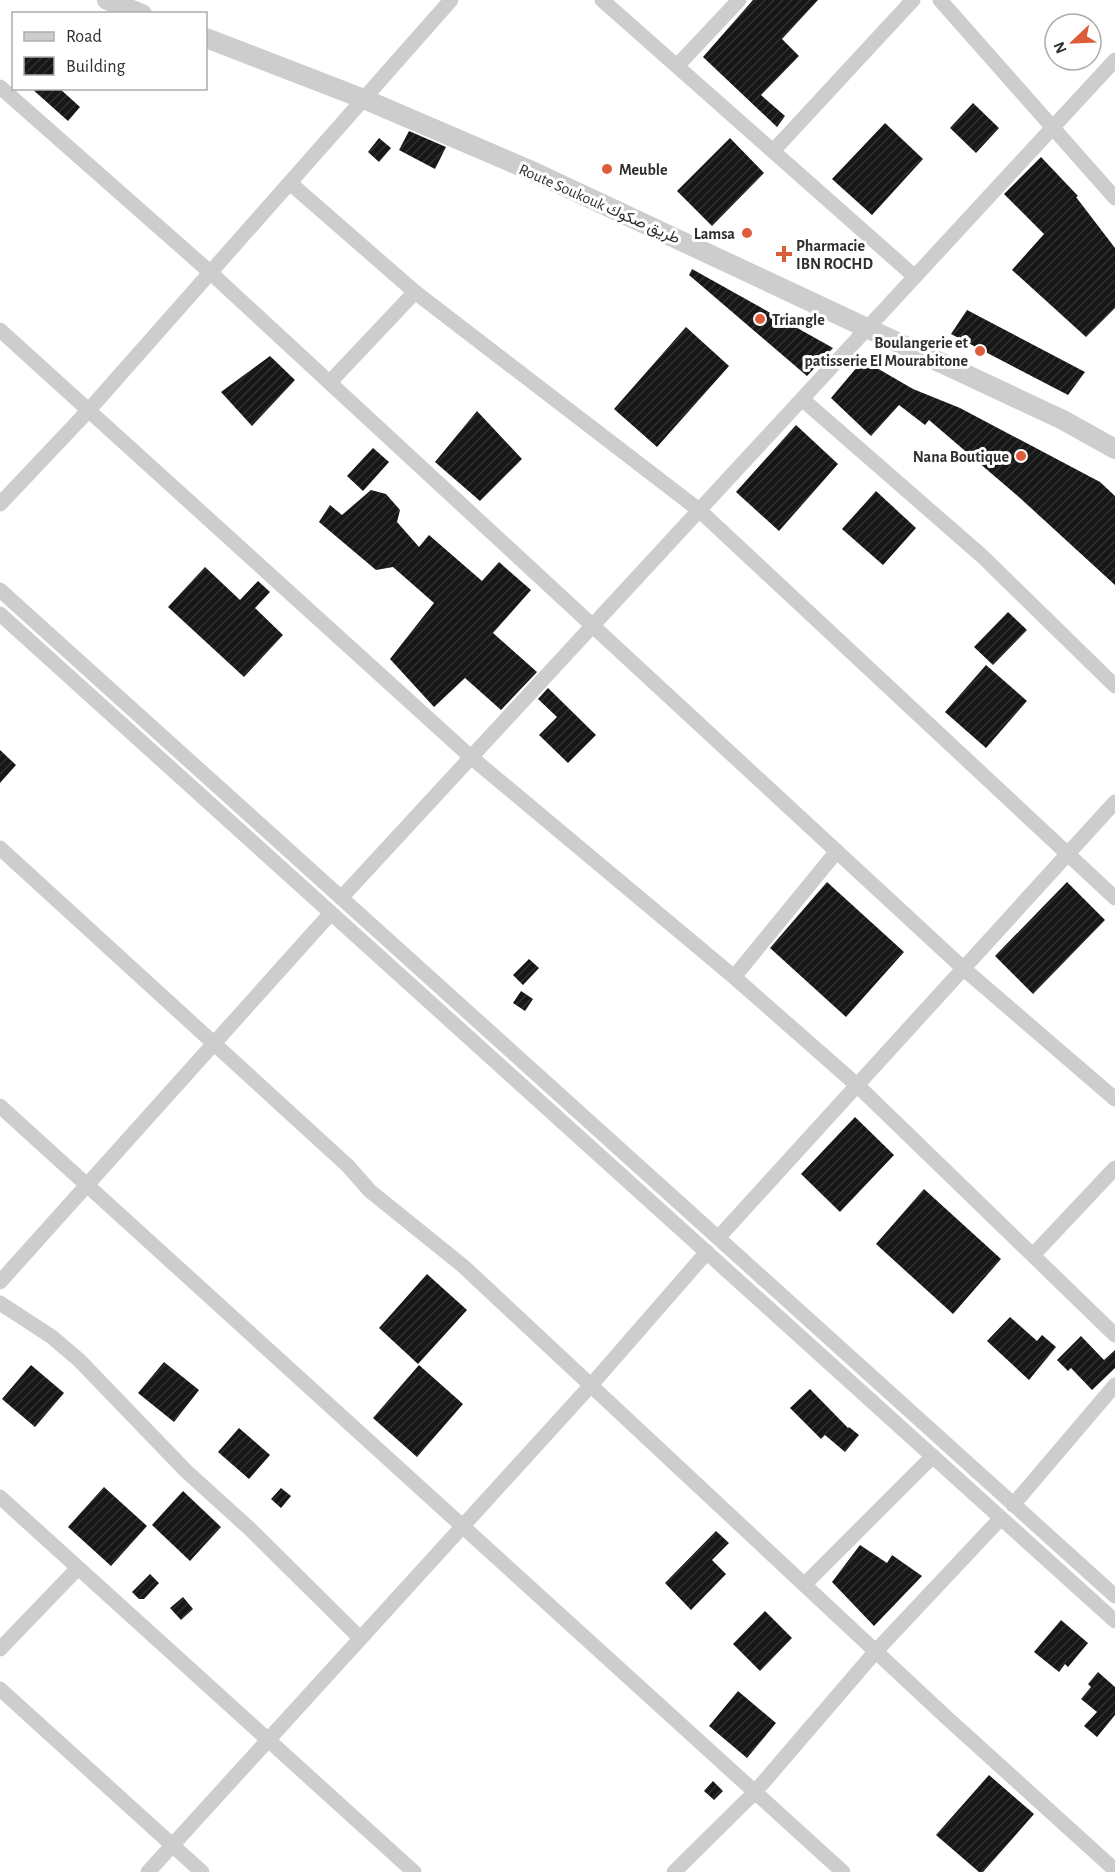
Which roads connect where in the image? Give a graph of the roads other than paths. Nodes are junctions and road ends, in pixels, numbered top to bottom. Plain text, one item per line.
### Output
1 (107, 0) edge
2 (451, 0) edge
3 (602, 0) edge
4 (739, 0) edge
5 (913, 0) edge
6 (940, 0) edge
7 (137, 12) edge
8 (207, 38) edge
9 (1115, 60) edge
10 (677, 66) junction
11 (0, 87) edge
12 (364, 99) junction
13 (1051, 127) junction
14 (774, 150) junction
15 (290, 183) junction
16 (1115, 198) edge
17 (212, 273) junction
18 (914, 276) junction
19 (415, 291) junction
20 (864, 329) junction
21 (0, 330) edge
22 (330, 382) junction
23 (802, 399) junction
24 (88, 411) junction
25 (1115, 449) edge
26 (0, 504) edge
27 (699, 510) junction
28 (0, 590) edge
29 (0, 614) edge
30 (592, 625) junction
31 (1115, 686) edge
32 (472, 758) junction
33 (1115, 802) edge
34 (0, 848) edge
35 (837, 851) junction
36 (1067, 855) junction
37 (341, 898) junction
38 (1115, 898) edge
39 (331, 913) junction
40 (964, 969) junction
41 (734, 977) junction
42 (214, 1044) junction
43 (858, 1086) junction
44 (1115, 1100) edge
45 (0, 1106) edge
46 (1115, 1168) edge
47 (87, 1185) junction
48 (718, 1238) junction
49 (707, 1252) junction
50 (1033, 1255) junction
51 (0, 1282) edge
52 (0, 1303) edge
53 (1115, 1335) edge
54 (592, 1384) junction
55 (1115, 1385) edge
56 (933, 1456) junction
57 (0, 1497) edge
58 (1013, 1505) junction
59 (1001, 1518) junction
60 (462, 1526) junction
61 (78, 1568) junction
62 (805, 1584) junction
63 (1115, 1596) edge
64 (1115, 1621) edge
65 (360, 1638) junction
66 (0, 1649) edge
67 (876, 1651) junction
68 (0, 1689) edge
69 (267, 1741) junction
70 (755, 1792) junction
71 (173, 1845) junction
72 (1115, 1870) edge
73 (148, 1872) edge
74 (202, 1872) edge
75 (414, 1872) edge
76 (674, 1872) edge
77 (843, 1872) edge

1 - 7 street
2 - 12 street
3 - 10 street
4 - 10 street
5 - 14 street
6 - 13 street
8 - 12 street, Route Soukouk طريق صكوك
9 - 13 street
10 - 14 street
11 - 17 street
12 - 15 street
12 - 20 street, Route Soukouk طريق صكوك
13 - 16 street
13 - 18 street
14 - 18 street
15 - 17 street
15 - 19 street
17 - 22 street
17 - 24 street
18 - 20 street
19 - 22 street
19 - 27 street
20 - 23 street
20 - 25 street, Route Soukouk طريق صكوك
21 - 24 street
22 - 30 street
23 - 27 street
23 - 31 street
24 - 26 street
24 - 32 street
27 - 30 street
27 - 36 street
28 - 37 street
29 - 39 street
30 - 32 street
30 - 35 street
32 - 37 street
32 - 41 street
33 - 36 street
34 - 42 street
35 - 40 street
35 - 41 street
36 - 38 street
36 - 40 street
37 - 48 street
39 - 42 street
39 - 49 street
40 - 43 street
40 - 44 street
41 - 43 street
42 - 47 street
42 - 54 street
43 - 48 street
43 - 50 street
45 - 47 street
46 - 50 street
47 - 51 street
47 - 60 street
48 - 58 street
49 - 54 street
49 - 56 street
50 - 53 street
52 - 65 street
54 - 60 street
54 - 62 street
55 - 58 street
56 - 59 street
56 - 62 street
57 - 61 street
58 - 63 street
59 - 64 street
59 - 67 street
60 - 65 street
60 - 70 street
61 - 66 street
61 - 69 street
62 - 67 street
65 - 69 street
67 - 70 street
67 - 72 street
68 - 71 street
69 - 71 street
69 - 75 street
70 - 76 street
70 - 77 street
71 - 73 street
71 - 74 street

